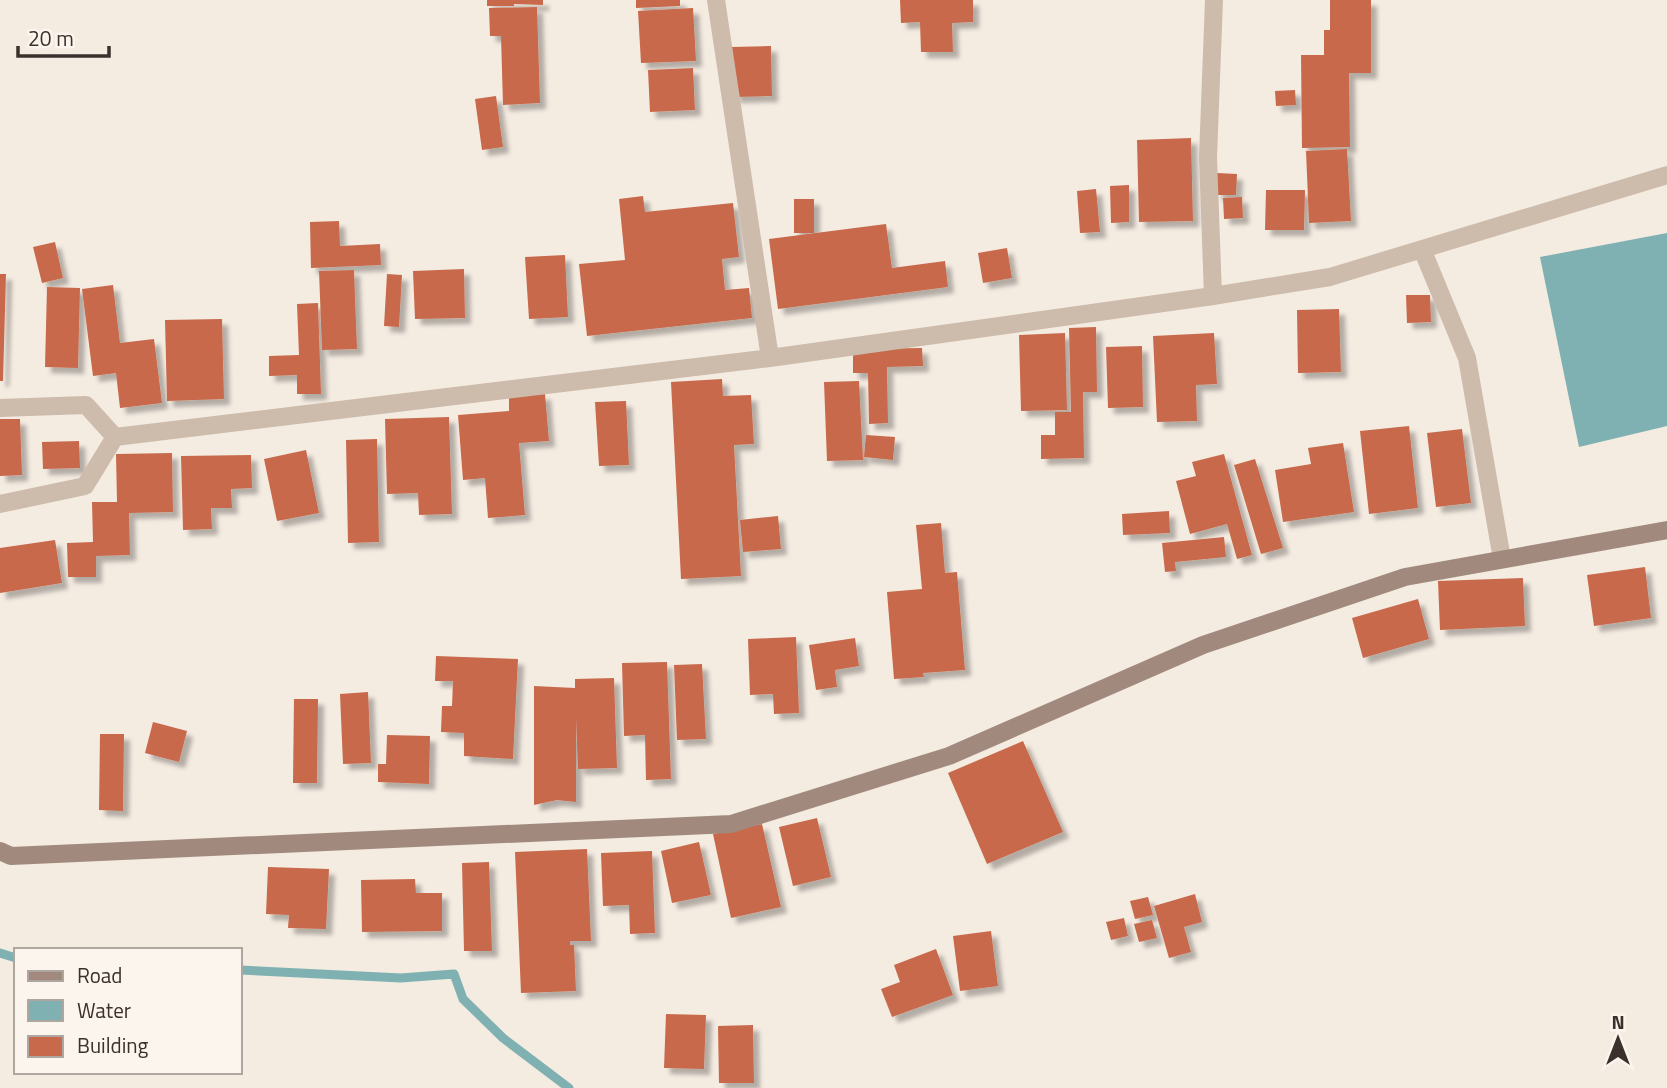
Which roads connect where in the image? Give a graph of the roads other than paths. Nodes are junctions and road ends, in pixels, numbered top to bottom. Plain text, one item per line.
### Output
1 (716, 0) edge
2 (1214, 0) edge
3 (1667, 175) edge
4 (1422, 249) junction
5 (1213, 296) junction
6 (770, 358) junction
7 (0, 408) edge
8 (115, 437) junction
9 (0, 504) edge
10 (1667, 530) edge
11 (1502, 559) junction
12 (0, 851) edge

1 - 6 street
2 - 5 street
3 - 4 street
4 - 5 street
4 - 11 street
5 - 6 street
6 - 8 street
7 - 8 street
8 - 9 street
10 - 11 street
11 - 12 street

